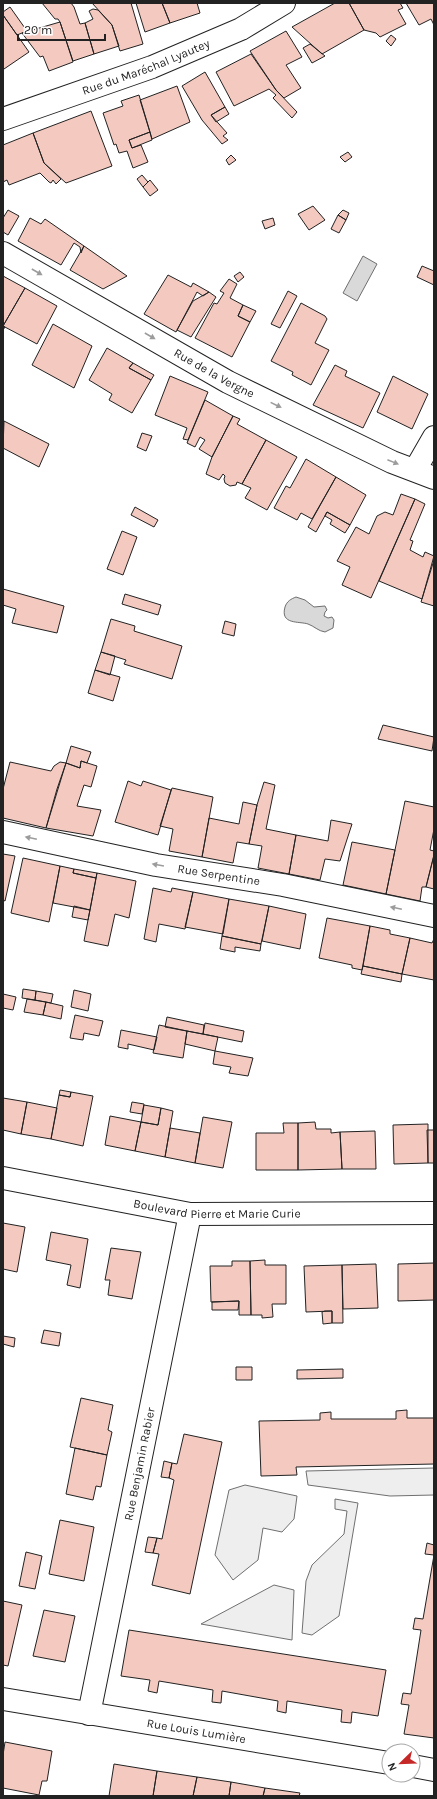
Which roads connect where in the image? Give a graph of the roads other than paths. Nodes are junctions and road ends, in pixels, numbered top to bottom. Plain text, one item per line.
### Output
1 (284, 3) edge
2 (3, 119) edge
3 (3, 253) edge
4 (434, 437) edge
5 (424, 474) edge
6 (3, 832) edge
7 (434, 916) edge
8 (3, 1178) edge
9 (434, 1213) edge
10 (190, 1214) junction
11 (3, 1700) edge
12 (89, 1714) junction
13 (381, 1762) edge
14 (421, 1768) edge
15 (434, 1770) edge

1 - 2 street, Rue du Maréchal Lyautey
3 -> 5 street, Rue de la Vergne
4 - 5 street
7 -> 6 street, Rue Serpentine
8 - 10 street, Boulevard Pierre et Marie Curie
9 - 10 street, Boulevard Pierre et Marie Curie
10 - 12 street, Rue Benjamin Rabier
11 - 12 street, Rue Louis Lumière
12 - 13 street, Rue Louis Lumière
14 - 15 street

